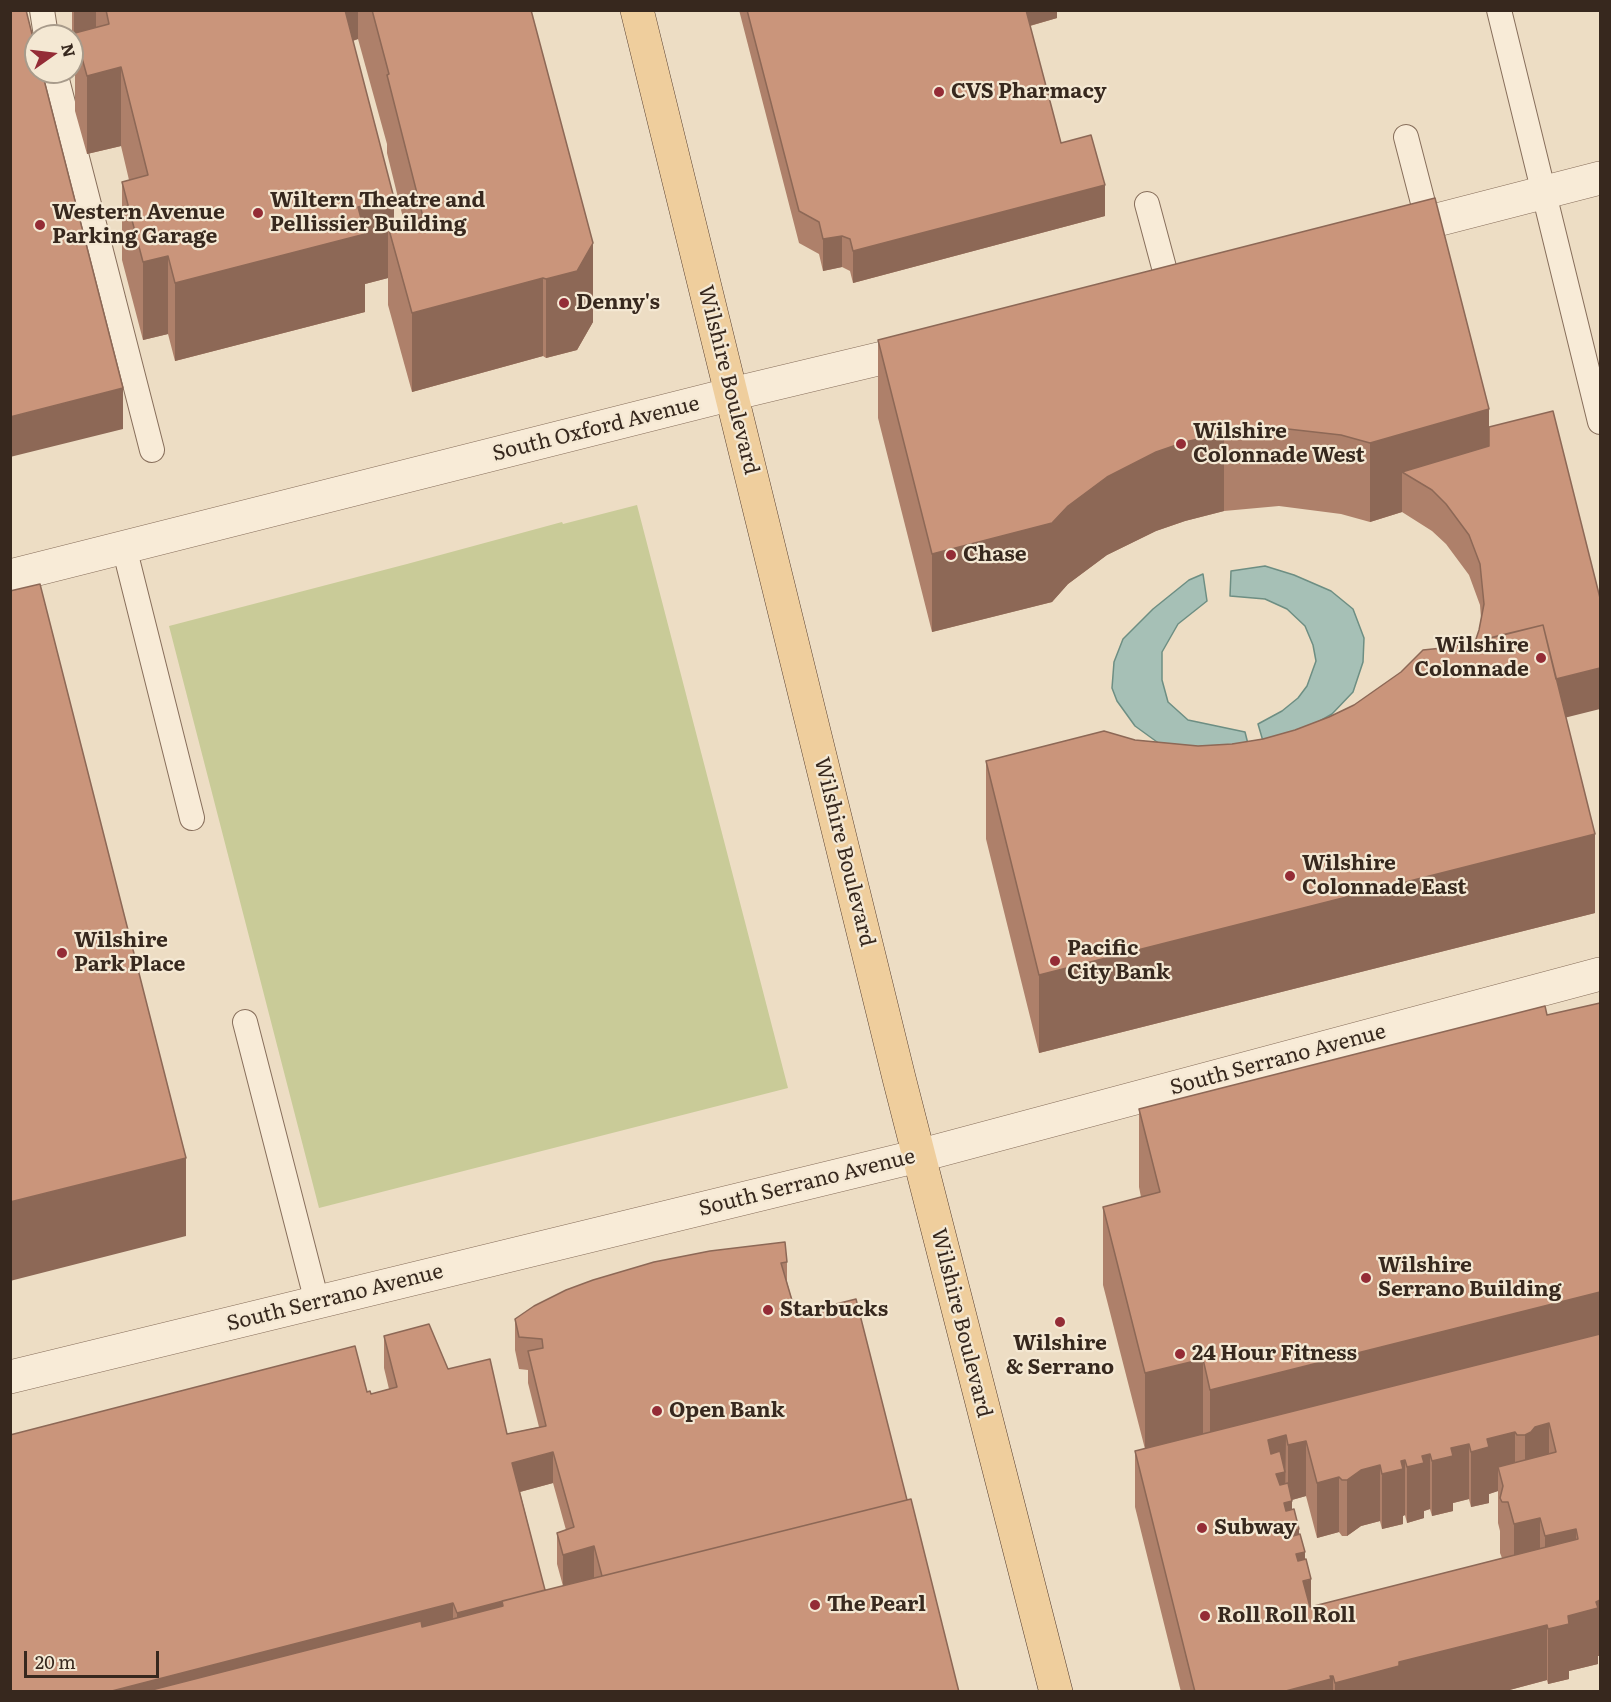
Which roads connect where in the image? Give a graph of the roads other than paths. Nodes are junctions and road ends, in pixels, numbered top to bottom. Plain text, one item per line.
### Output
1 (637, 10) edge
2 (1499, 10) edge
3 (58, 84) edge
4 (1406, 137) dead end
5 (1600, 178) edge
6 (1544, 194) junction
7 (1147, 204) dead end
8 (1428, 222) junction
9 (1371, 236) edge
10 (1203, 278) edge
11 (1158, 289) joint
12 (951, 341) edge
13 (732, 394) junction
14 (1600, 423) edge
15 (152, 450) dead end
16 (124, 547) junction
17 (10, 576) edge
18 (192, 818) dead end
19 (1600, 974) edge
20 (245, 1022) dead end
21 (918, 1156) junction
22 (317, 1302) junction
23 (10, 1377) edge
24 (1056, 1692) edge

1 - 13 main road, Wilshire Boulevard
2 - 6 lane
3 - 15 lane
4 - 8 lane
5 - 6 street
6 - 8 street
6 - 14 lane
7 - 11 lane
8 - 9 street
10 - 11 street
12 - 13 street, South Oxford Avenue
13 - 16 street, South Oxford Avenue
13 - 21 main road, Wilshire Boulevard
16 - 17 street, South Oxford Avenue
16 - 18 lane
19 - 21 street, South Serrano Avenue
20 - 22 lane
21 - 22 street, South Serrano Avenue
21 - 24 main road, Wilshire Boulevard
22 - 23 street, South Serrano Avenue

